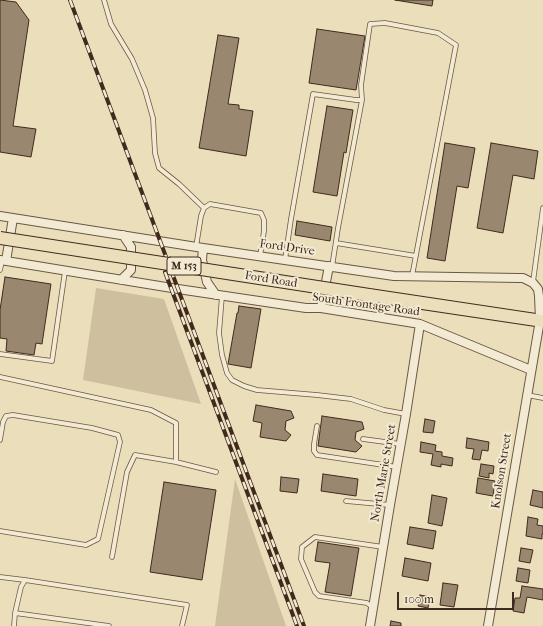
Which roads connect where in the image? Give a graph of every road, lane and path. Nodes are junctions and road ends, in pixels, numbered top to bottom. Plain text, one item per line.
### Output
1 (104, 0) edge
2 (362, 100) junction
3 (204, 208) junction
4 (543, 208) edge
5 (0, 216) edge
6 (13, 218) junction
7 (123, 235) junction
8 (0, 238) edge
9 (336, 243) junction
10 (200, 247) junction
11 (260, 256) junction
12 (416, 256) junction
13 (2, 260) edge
14 (285, 260) junction
15 (330, 266) junction
16 (0, 270) edge
17 (65, 271) junction
18 (412, 276) junction
19 (121, 280) junction
20 (533, 283) junction
21 (219, 295) junction
22 (321, 308) junction
23 (541, 320) edge
24 (420, 324) junction
25 (0, 354) edge
26 (531, 370) junction
27 (0, 377) edge
28 (527, 395) junction
29 (543, 398) edge
30 (406, 414) junction
31 (317, 426) dead end
32 (363, 438) dead end
33 (0, 440) edge
34 (400, 444) junction
35 (176, 462) junction
36 (397, 467) junction
37 (216, 472) dead end
38 (346, 501) dead end
39 (390, 505) junction
40 (0, 531) edge
41 (383, 547) junction
42 (112, 557) dead end
43 (0, 577) edge
44 (25, 580) junction
45 (373, 608) junction
46 (15, 613) junction
47 (14, 626) edge
48 (109, 626) edge
49 (182, 626) edge
50 (370, 626) edge
51 (488, 626) edge

1 - 3 lane
2 - 9 lane
2 - 12 lane
2 - 14 lane
3 - 10 lane
3 - 11 lane
4 - 20 lane
5 - 6 street, Ford Drive
6 - 7 street, Ford Drive
6 - 13 street
7 - 10 street, Ford Drive
7 - 19 street
8 - 23 main road, Ford Road / M 153, bridge
9 - 12 lane
9 - 15 lane
10 - 11 street, Ford Drive
10 - 21 street
11 - 14 street, Ford Drive
12 - 18 lane
13 - 16 lane
13 - 17 street, South Frontage Road
14 - 15 street, Ford Drive
15 - 18 street, Ford Drive
15 - 22 street
17 - 19 street, South Frontage Road
17 - 25 lane
18 - 20 street, Ford Drive
19 - 21 street, South Frontage Road
20 - 23 street
21 - 22 street, South Frontage Road
21 - 30 lane
22 - 24 street, South Frontage Road
23 - 26 street, Knolson Street
24 - 26 street, South Frontage Road
24 - 30 street, North Marie Street
26 - 28 street, Knolson Street
27 - 35 lane
28 - 29 lane
28 - 51 street, Knolson Street
30 - 34 street, North Marie Street
31 - 36 lane
32 - 34 lane
33 - 40 lane
34 - 36 street, North Marie Street
35 - 37 lane
35 - 42 lane
36 - 39 street, North Marie Street
38 - 39 lane
39 - 41 street, North Marie Street
41 - 45 street, North Marie Street
41 - 45 lane
43 - 44 lane
44 - 46 lane
44 - 49 lane
45 - 50 street, North Marie Street
46 - 47 lane
46 - 48 lane

